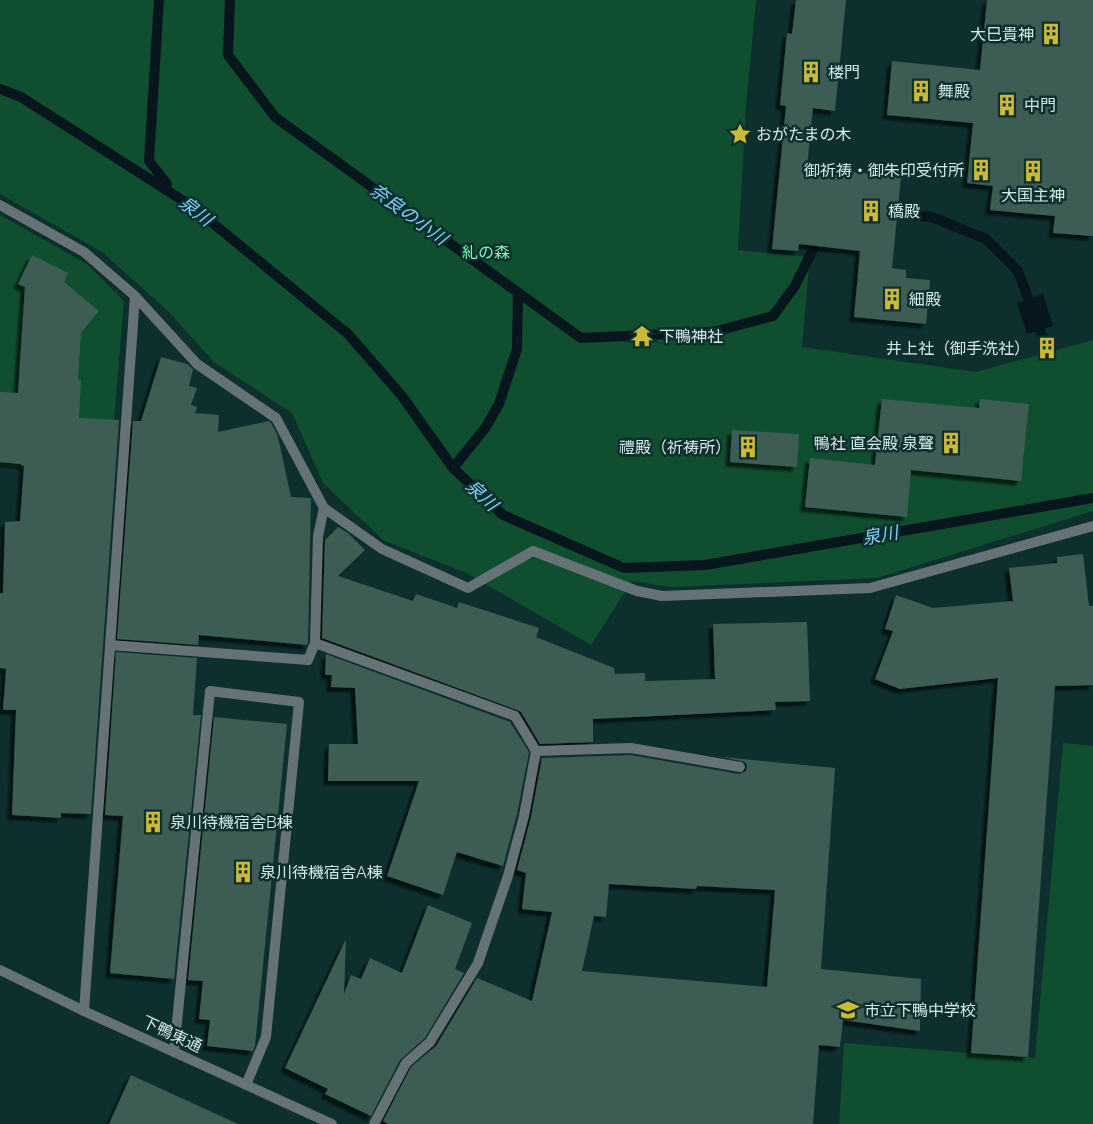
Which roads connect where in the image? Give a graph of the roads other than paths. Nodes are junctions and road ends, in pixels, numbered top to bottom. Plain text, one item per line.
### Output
1 (0, 205) edge
2 (135, 296) junction
3 (324, 508) junction
4 (1093, 526) edge
5 (315, 643) junction
6 (110, 645) junction
7 (536, 751) junction
8 (740, 767) dead end
9 (0, 970) edge
10 (84, 1011) junction
11 (174, 1052) junction
12 (246, 1085) junction
13 (332, 1124) edge
14 (374, 1124) edge

1 - 2 street
2 - 3 street
2 - 6 street
3 - 4 street
3 - 5 street
5 - 6 street
5 - 7 street
6 - 10 street
7 - 8 street
7 - 14 street
9 - 10 street, 下鴨東通
10 - 11 street, 下鴨東通
11 - 12 street, 下鴨東通
11 - 12 street
12 - 13 street, 下鴨東通

